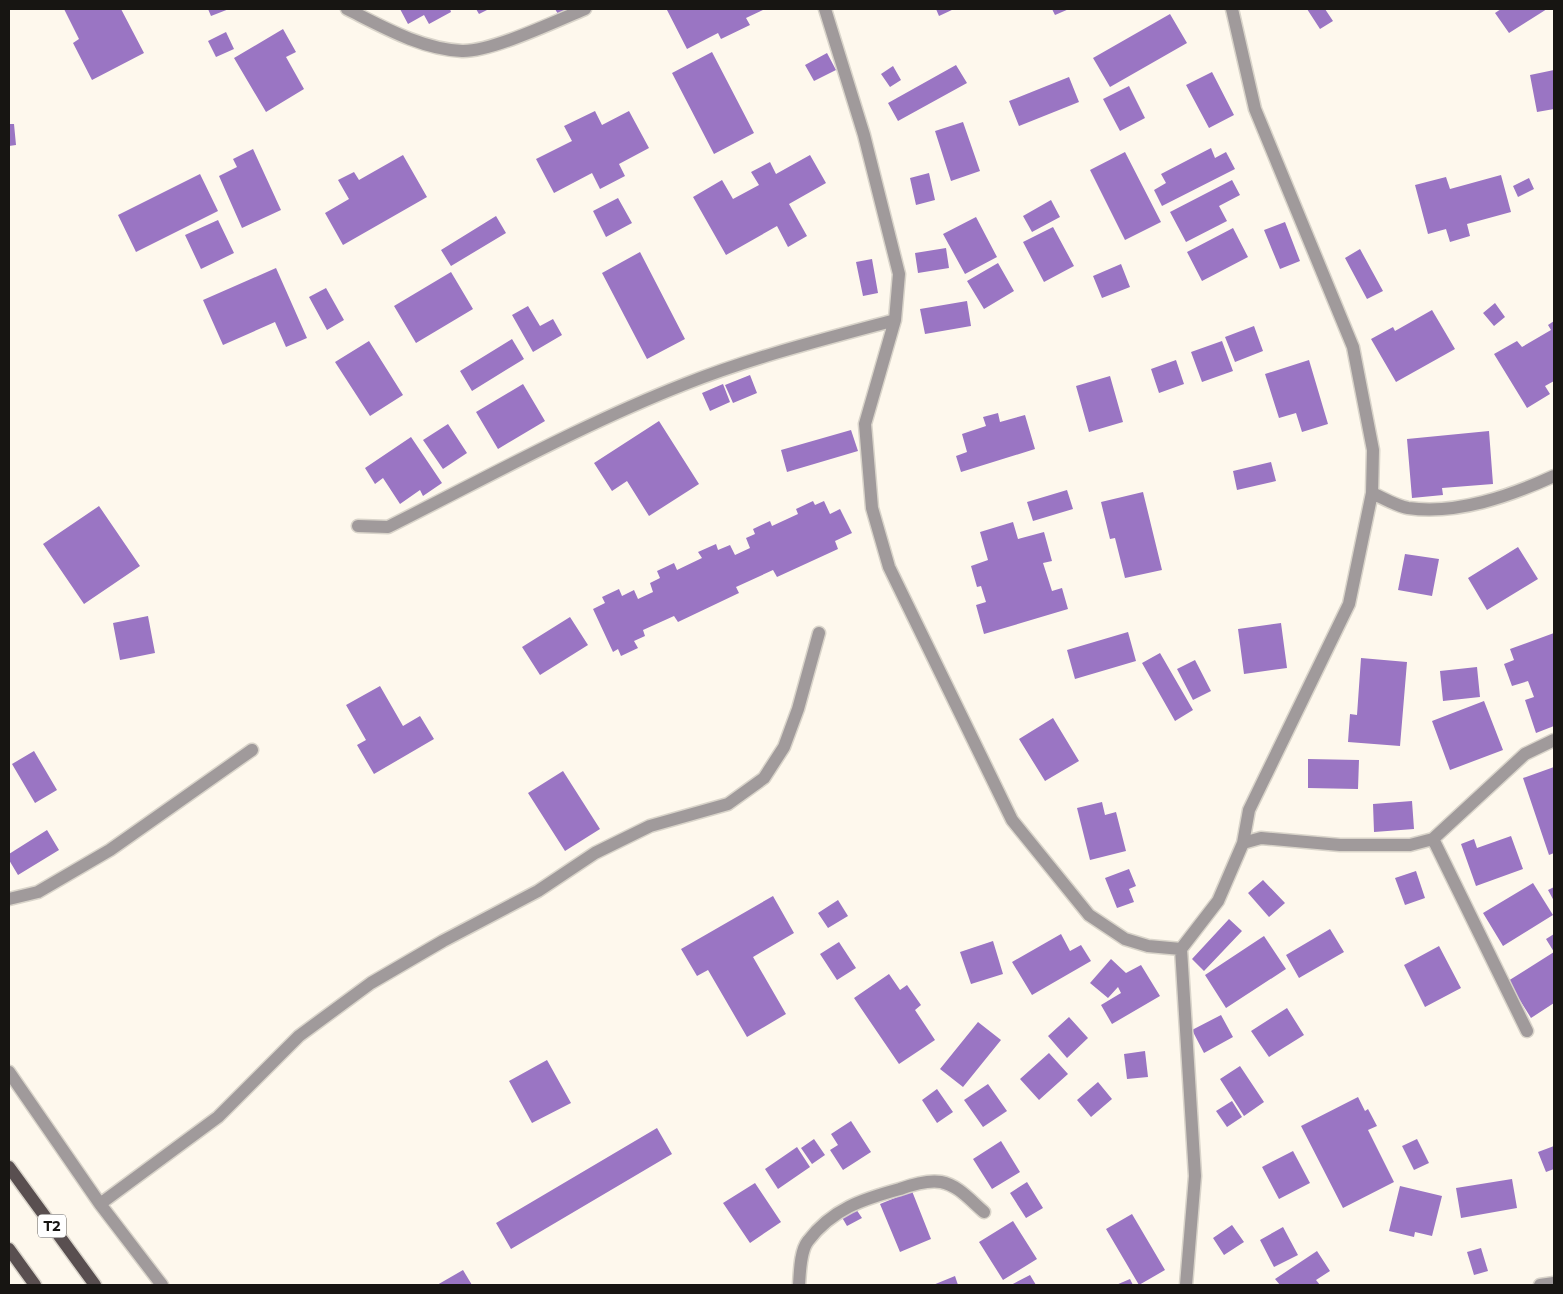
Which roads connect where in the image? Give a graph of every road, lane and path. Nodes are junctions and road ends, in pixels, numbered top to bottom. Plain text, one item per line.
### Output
1 (347, 9) edge
2 (585, 9) edge
3 (825, 9) edge
4 (1232, 9) edge
5 (895, 320) junction
6 (1554, 476) edge
7 (1372, 493) junction
8 (358, 526) dead end
9 (818, 633) dead end
10 (1554, 740) edge
11 (252, 750) dead end
12 (1433, 839) junction
13 (1243, 843) junction
14 (9, 899) edge
15 (1181, 949) junction
16 (1527, 1031) dead end
17 (9, 1072) edge
18 (9, 1167) edge
19 (100, 1204) junction
20 (984, 1212) dead end
21 (9, 1249) edge
22 (1554, 1283) edge
23 (35, 1285) edge
24 (95, 1285) edge
25 (162, 1285) edge
26 (799, 1285) edge
27 (1186, 1285) edge
28 (1540, 1285) edge

1 - 2 street
3 - 5 street
4 - 7 street
5 - 8 street
5 - 15 street
6 - 7 street
7 - 13 street
9 - 19 street
10 - 12 street
11 - 14 street
12 - 13 street
12 - 16 street
13 - 15 street
15 - 27 street
17 - 19 street
18 - 24 main road, T2
19 - 25 street
20 - 26 street
21 - 23 main road
22 - 28 street

